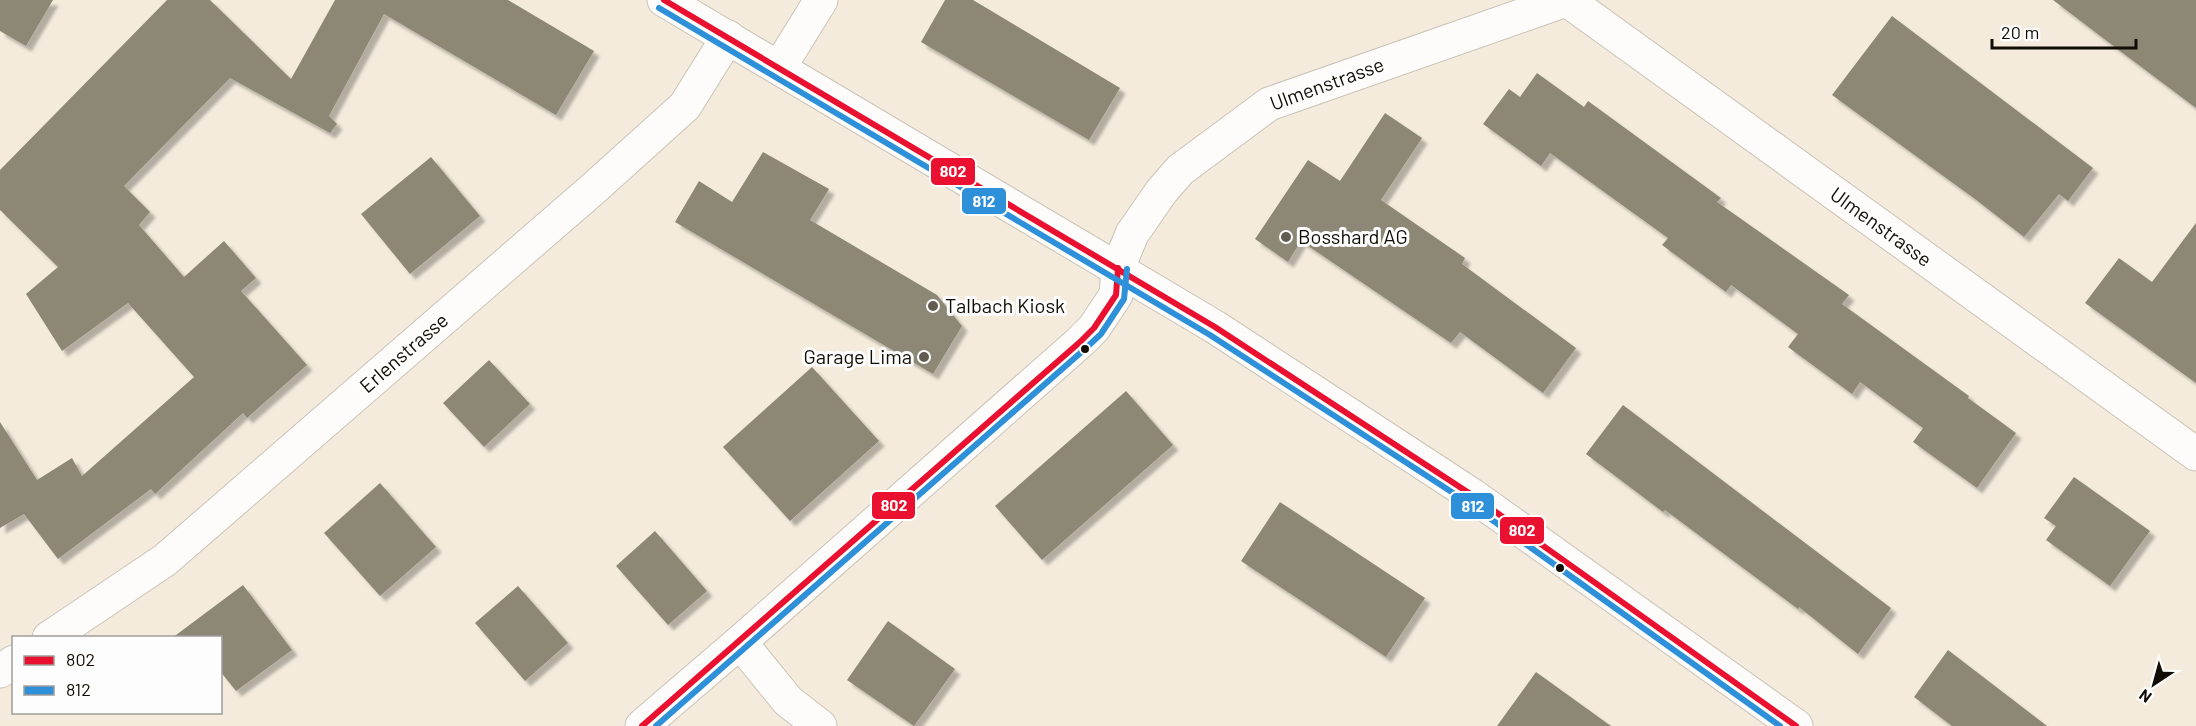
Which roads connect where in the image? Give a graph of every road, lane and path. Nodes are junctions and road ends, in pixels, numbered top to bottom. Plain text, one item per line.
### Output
1 (664, 0) edge
2 (821, 0) edge
3 (1566, 0) edge
4 (728, 38) junction
5 (779, 68) junction
6 (1118, 268) junction
7 (2196, 454) edge
8 (52, 636) edge
9 (740, 642) junction
10 (642, 726) edge
11 (820, 726) edge
12 (1796, 726) edge

1 - 4 street
2 - 5 street
3 - 6 street, Ulmenstrasse
3 - 7 street, Ulmenstrasse
4 - 5 street
4 - 8 street, Erlenstrasse
5 - 6 street
6 - 9 street, Ulmenstrasse
6 - 12 street
9 - 10 street, Ulmenstrasse
9 - 11 street

